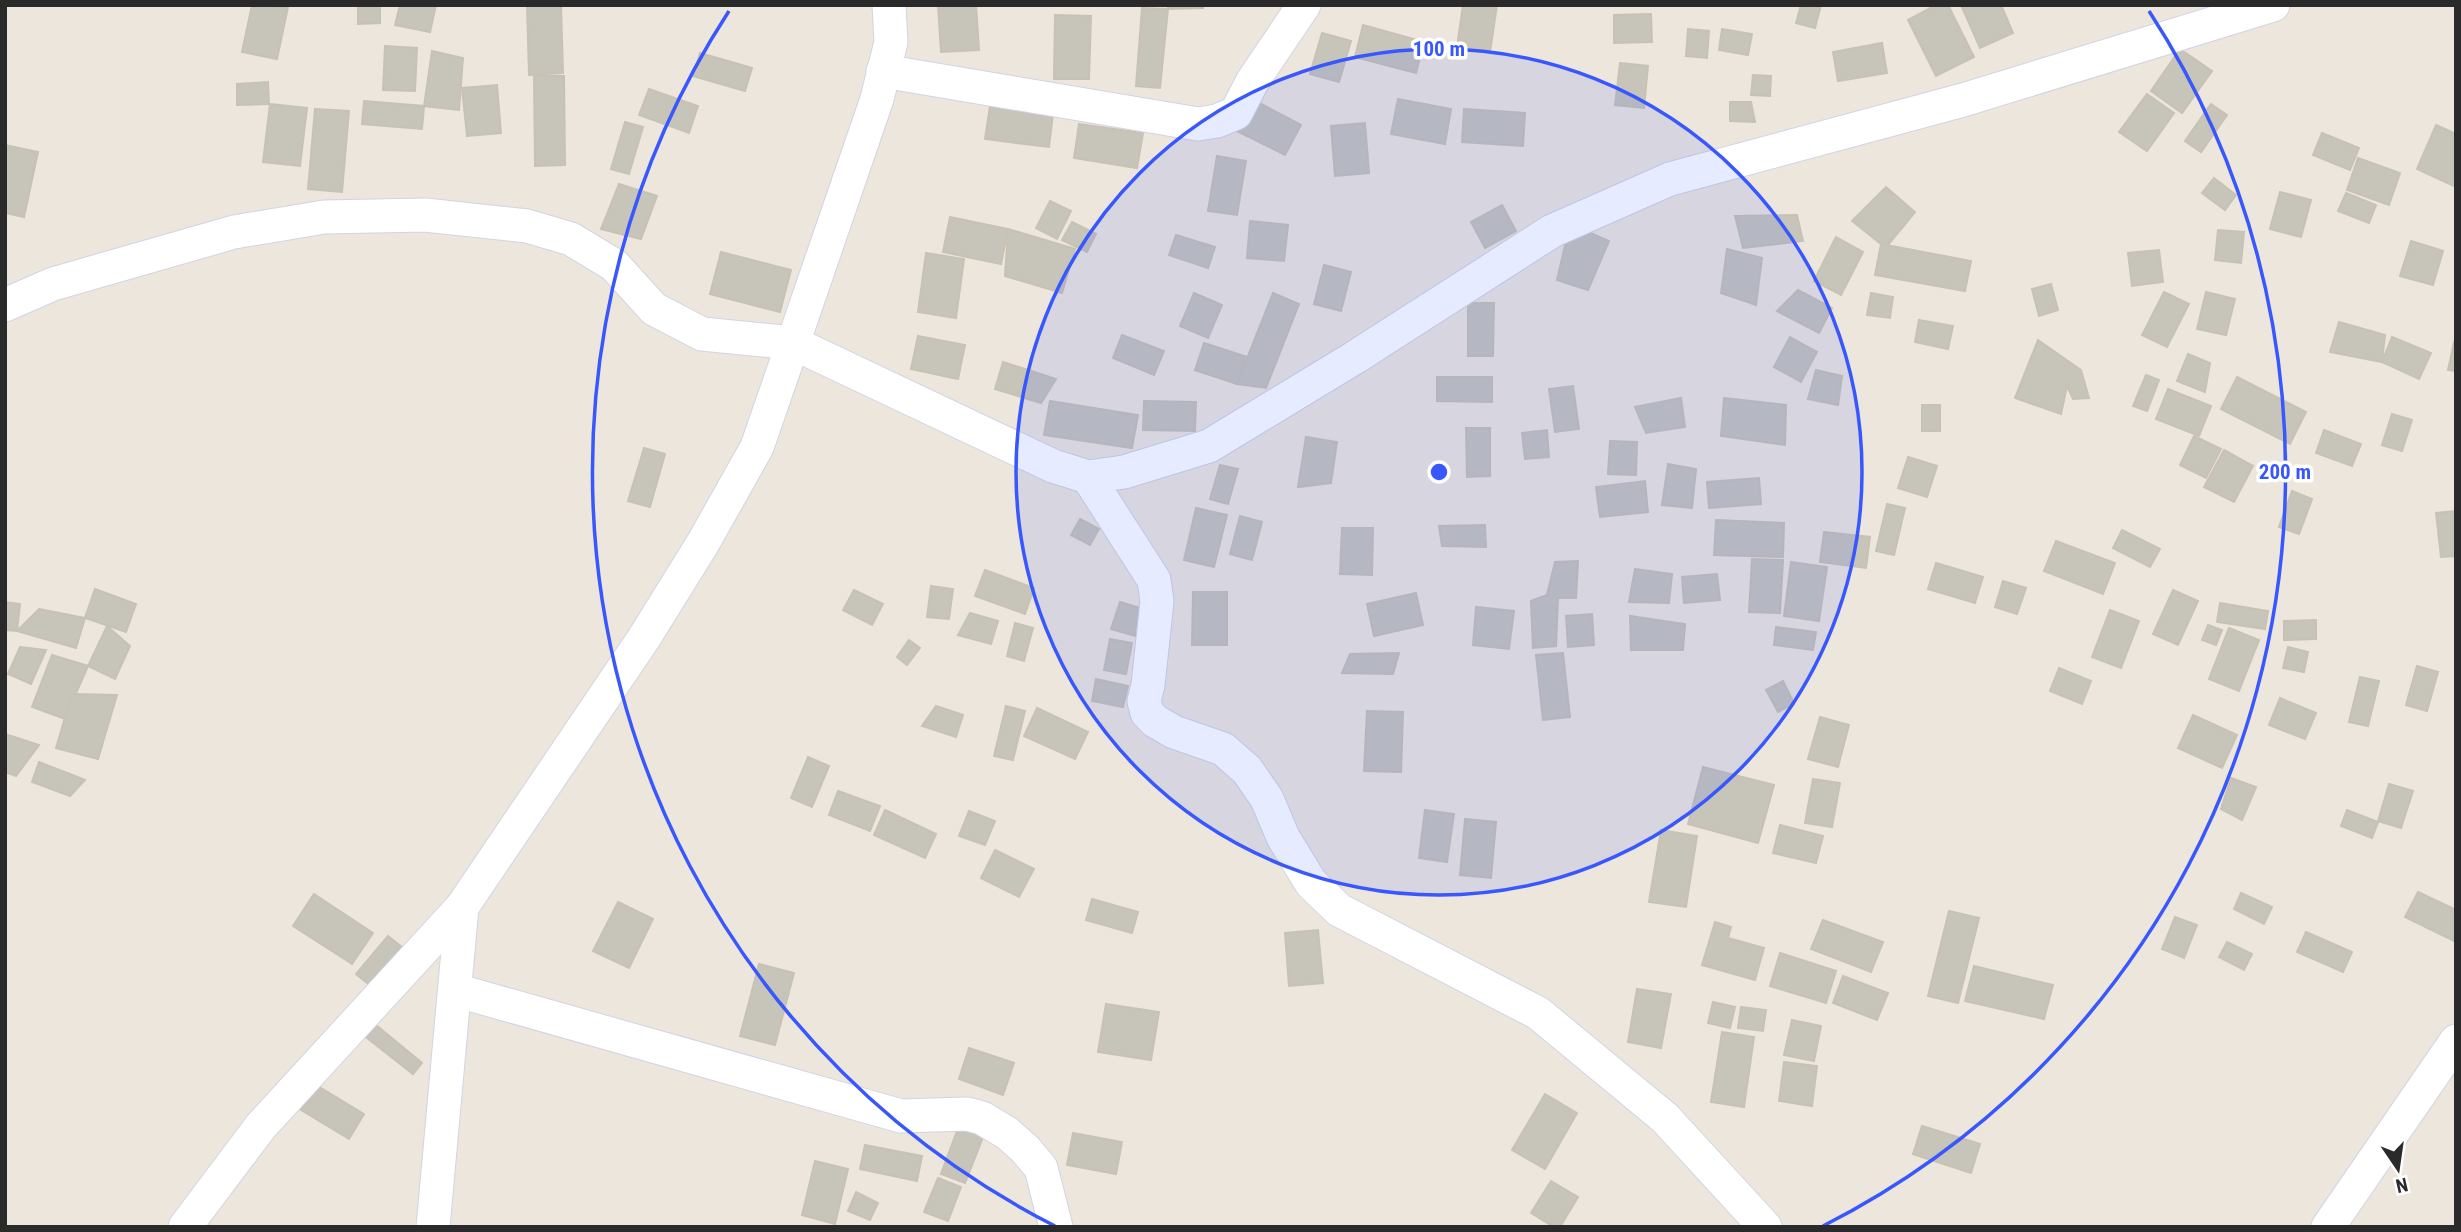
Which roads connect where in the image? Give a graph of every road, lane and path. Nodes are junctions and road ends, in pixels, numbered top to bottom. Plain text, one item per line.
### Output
1 (889, 5) edge
2 (1304, 5) edge
3 (2273, 5) edge
4 (884, 71) junction
5 (5, 305) edge
6 (793, 343) junction
7 (1088, 477) junction
8 (462, 907) junction
9 (454, 990) junction
10 (2456, 1041) edge
11 (185, 1227) edge
12 (433, 1227) edge
13 (1056, 1227) edge
14 (1765, 1227) edge
15 (2328, 1227) edge

1 - 4 street
2 - 4 street
3 - 7 street
4 - 6 street
5 - 6 street
6 - 7 street
6 - 8 street
7 - 14 street
8 - 9 street
8 - 11 street
9 - 12 street
9 - 13 street
10 - 15 street

